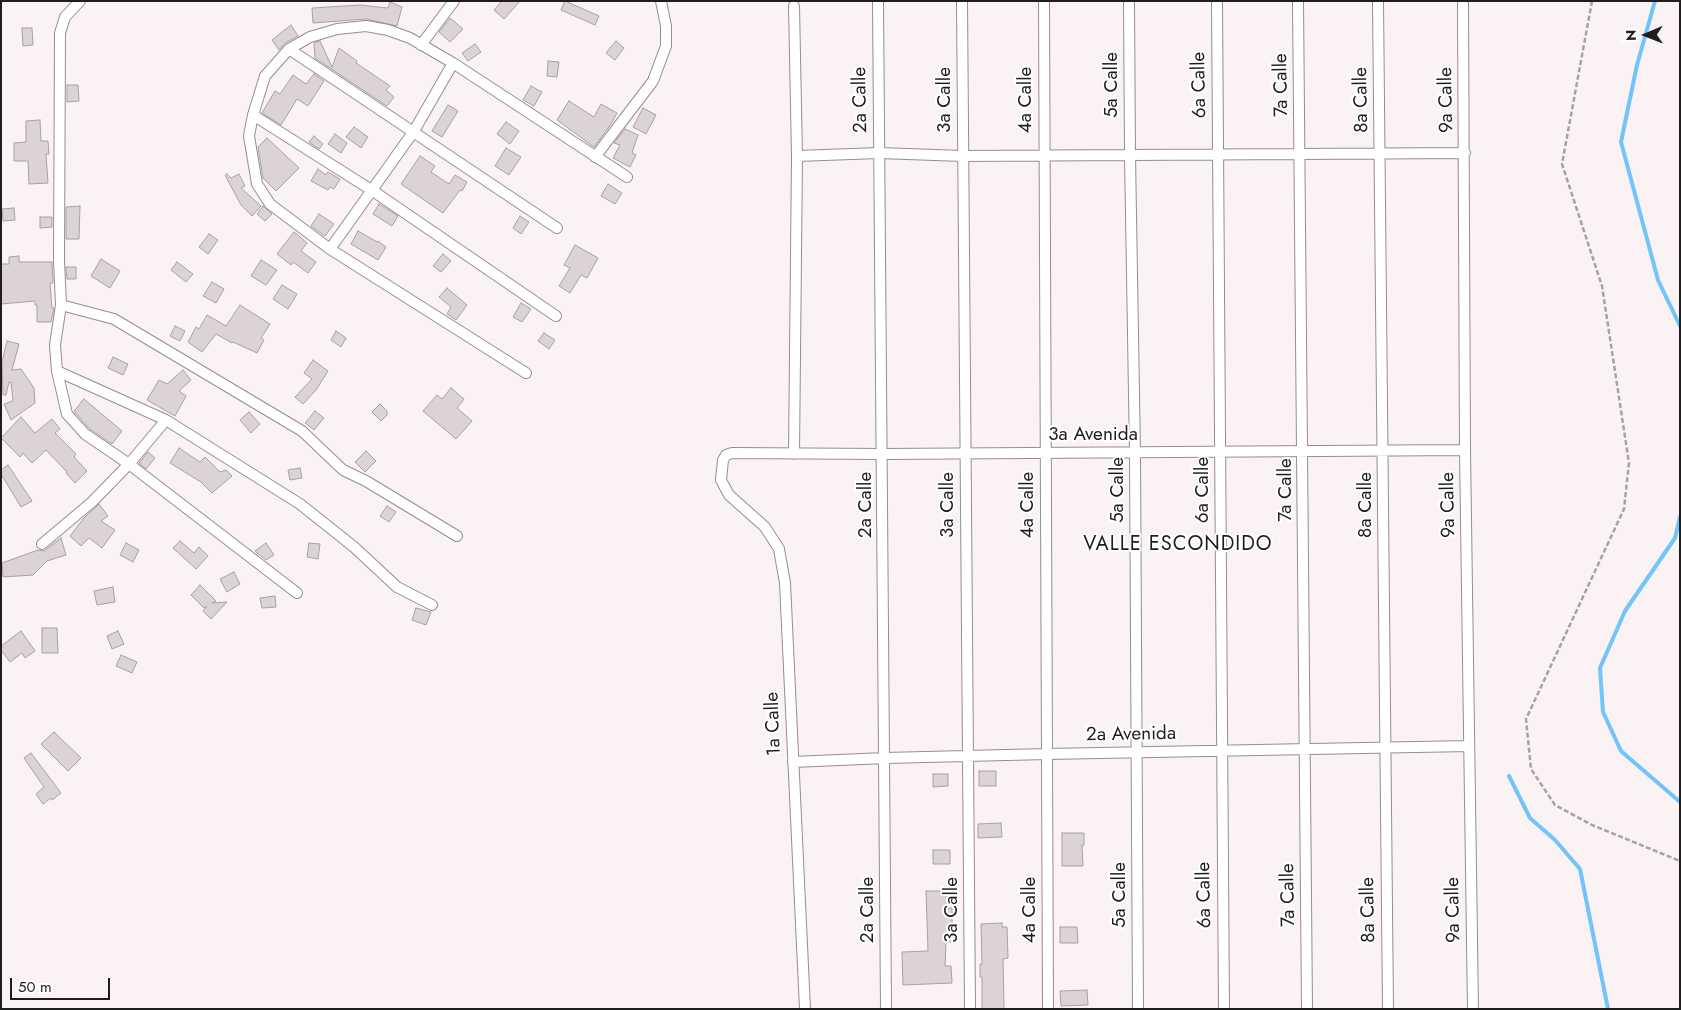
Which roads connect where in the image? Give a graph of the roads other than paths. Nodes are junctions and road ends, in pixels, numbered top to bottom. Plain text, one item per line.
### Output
1 (80, 1) edge
2 (454, 1) edge
3 (661, 1) edge
4 (878, 1) edge
5 (962, 1) edge
6 (1044, 1) edge
7 (1129, 1) edge
8 (1217, 1) edge
9 (1298, 1) edge
10 (1378, 1) edge
11 (1463, 1) edge
12 (794, 6) dead end
13 (421, 45) junction
14 (289, 49) junction
15 (453, 63) junction
16 (253, 115) junction
17 (414, 131) junction
18 (880, 153) junction
19 (1465, 153) junction
20 (1300, 154) junction
21 (1380, 154) junction
22 (1130, 155) junction
23 (1219, 155) junction
24 (797, 156) junction
25 (963, 156) junction
26 (1044, 156) junction
27 (595, 157) junction
28 (626, 178) dead end
29 (372, 191) junction
30 (558, 228) dead end
31 (330, 249) junction
32 (61, 305) junction
33 (556, 316) dead end
34 (57, 371) junction
35 (526, 373) dead end
36 (166, 420) junction
37 (1465, 450) junction
38 (1383, 451) junction
39 (1220, 452) junction
40 (1303, 452) junction
41 (1046, 453) junction
42 (1135, 453) junction
43 (794, 454) junction
44 (883, 454) junction
45 (966, 454) junction
46 (723, 460) joint
47 (129, 464) junction
48 (457, 536) dead end
49 (42, 544) dead end
50 (296, 593) dead end
51 (432, 605) dead end
52 (1469, 746) junction
53 (1385, 748) junction
54 (1305, 750) junction
55 (1221, 751) junction
56 (1137, 752) junction
57 (1047, 754) junction
58 (968, 756) junction
59 (884, 758) junction
60 (793, 762) junction
61 (805, 1009) edge
62 (886, 1009) edge
63 (970, 1009) edge
64 (1048, 1009) edge
65 (1138, 1009) edge
66 (1224, 1009) edge
67 (1308, 1009) edge
68 (1388, 1009) edge
69 (1473, 1009) edge

1 - 32 street
2 - 13 street
3 - 27 street
4 - 18 street, 2a Calle
5 - 25 street, 3a Calle
6 - 26 street, 4a Calle
7 - 22 street, 5a Calle
8 - 23 street, 6a Calle
9 - 20 street, 7a Calle
10 - 21 street, 8a Calle
11 - 19 street, 9a Calle
12 - 24 street
13 - 14 street
13 - 15 street
14 - 16 street
14 - 17 street
15 - 17 street
15 - 27 street
16 - 29 street
16 - 31 street
17 - 29 street
17 - 30 street
18 - 24 street
18 - 25 street
18 - 44 street, 2a Calle
19 - 21 street
19 - 37 street, 9a Calle
20 - 21 street
20 - 23 street
20 - 40 street, 7a Calle
21 - 38 street, 8a Calle
22 - 23 street
22 - 26 street
22 - 42 street, 5a Calle
23 - 39 street, 6a Calle
24 - 43 street
25 - 26 street
25 - 45 street, 3a Calle
26 - 41 street, 4a Calle
27 - 28 street
29 - 31 street
29 - 33 street
31 - 35 street
32 - 34 street
32 - 48 street
34 - 36 street
34 - 47 street
36 - 47 street
36 - 51 street
37 - 38 street, 3a Avenida
37 - 52 street, 9a Calle
38 - 40 street, 3a Avenida
38 - 53 street, 8a Calle
39 - 40 street, 3a Avenida
39 - 42 street, 3a Avenida
39 - 55 street, 6a Calle
40 - 54 street, 7a Calle
41 - 42 street, 3a Avenida
41 - 45 street, 3a Avenida
41 - 57 street, 4a Calle
42 - 56 street, 5a Calle
43 - 44 street, 3a Avenida
43 - 46 street, 3a Avenida
44 - 45 street, 3a Avenida
44 - 59 street, 2a Calle
45 - 58 street, 3a Calle
46 - 60 street, 1a Calle
47 - 49 street
47 - 50 street
52 - 53 street, 2a Avenida
52 - 69 street, 9a Calle
53 - 54 street, 2a Avenida
53 - 68 street, 8a Calle
54 - 55 street, 2a Avenida
54 - 67 street, 7a Calle
55 - 56 street, 2a Avenida
55 - 66 street, 6a Calle
56 - 57 street, 2a Avenida
56 - 65 street, 5a Calle
57 - 58 street, 2a Avenida
57 - 64 street, 4a Calle
58 - 59 street, 2a Avenida
58 - 63 street, 3a Calle
59 - 60 street, 2a Avenida
59 - 62 street, 2a Calle
60 - 61 street, 1a Calle

